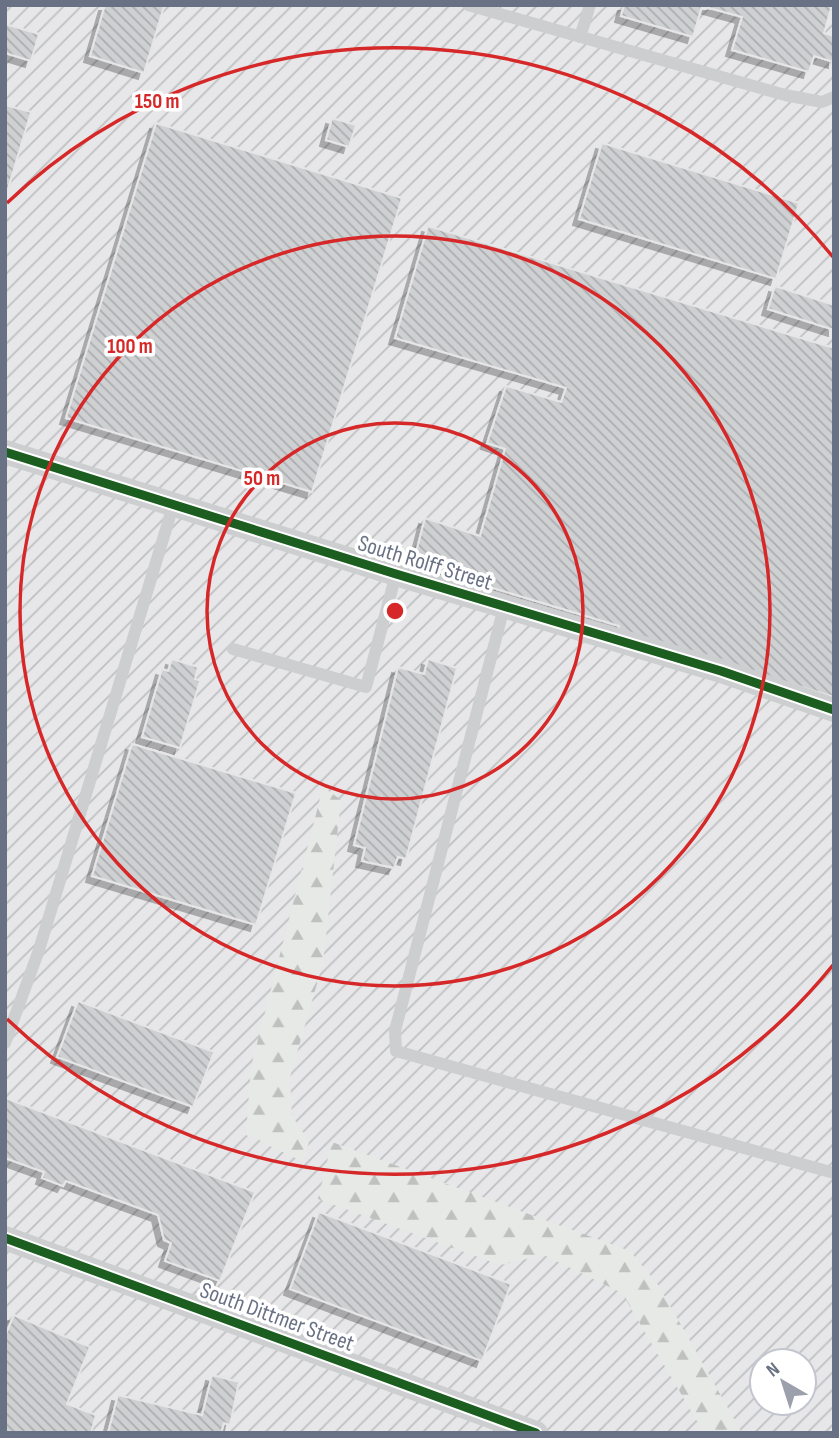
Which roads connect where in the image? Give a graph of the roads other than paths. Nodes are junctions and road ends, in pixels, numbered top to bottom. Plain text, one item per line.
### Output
1 (468, 5) edge
2 (590, 5) edge
3 (580, 37) junction
4 (834, 97) edge
5 (5, 452) edge
6 (173, 506) junction
7 (396, 575) junction
8 (504, 607) junction
9 (233, 649) dead end
10 (834, 710) edge
11 (5, 1043) edge
12 (834, 1174) edge
13 (5, 1238) edge
14 (536, 1433) edge

1 - 3 lane
2 - 3 lane
3 - 4 lane
5 - 6 street, South Rolff Street
6 - 7 street, South Rolff Street
6 - 11 lane
7 - 8 street, South Rolff Street
7 - 9 lane
8 - 10 street, South Rolff Street
8 - 12 lane
13 - 14 street, South Dittmer Street

